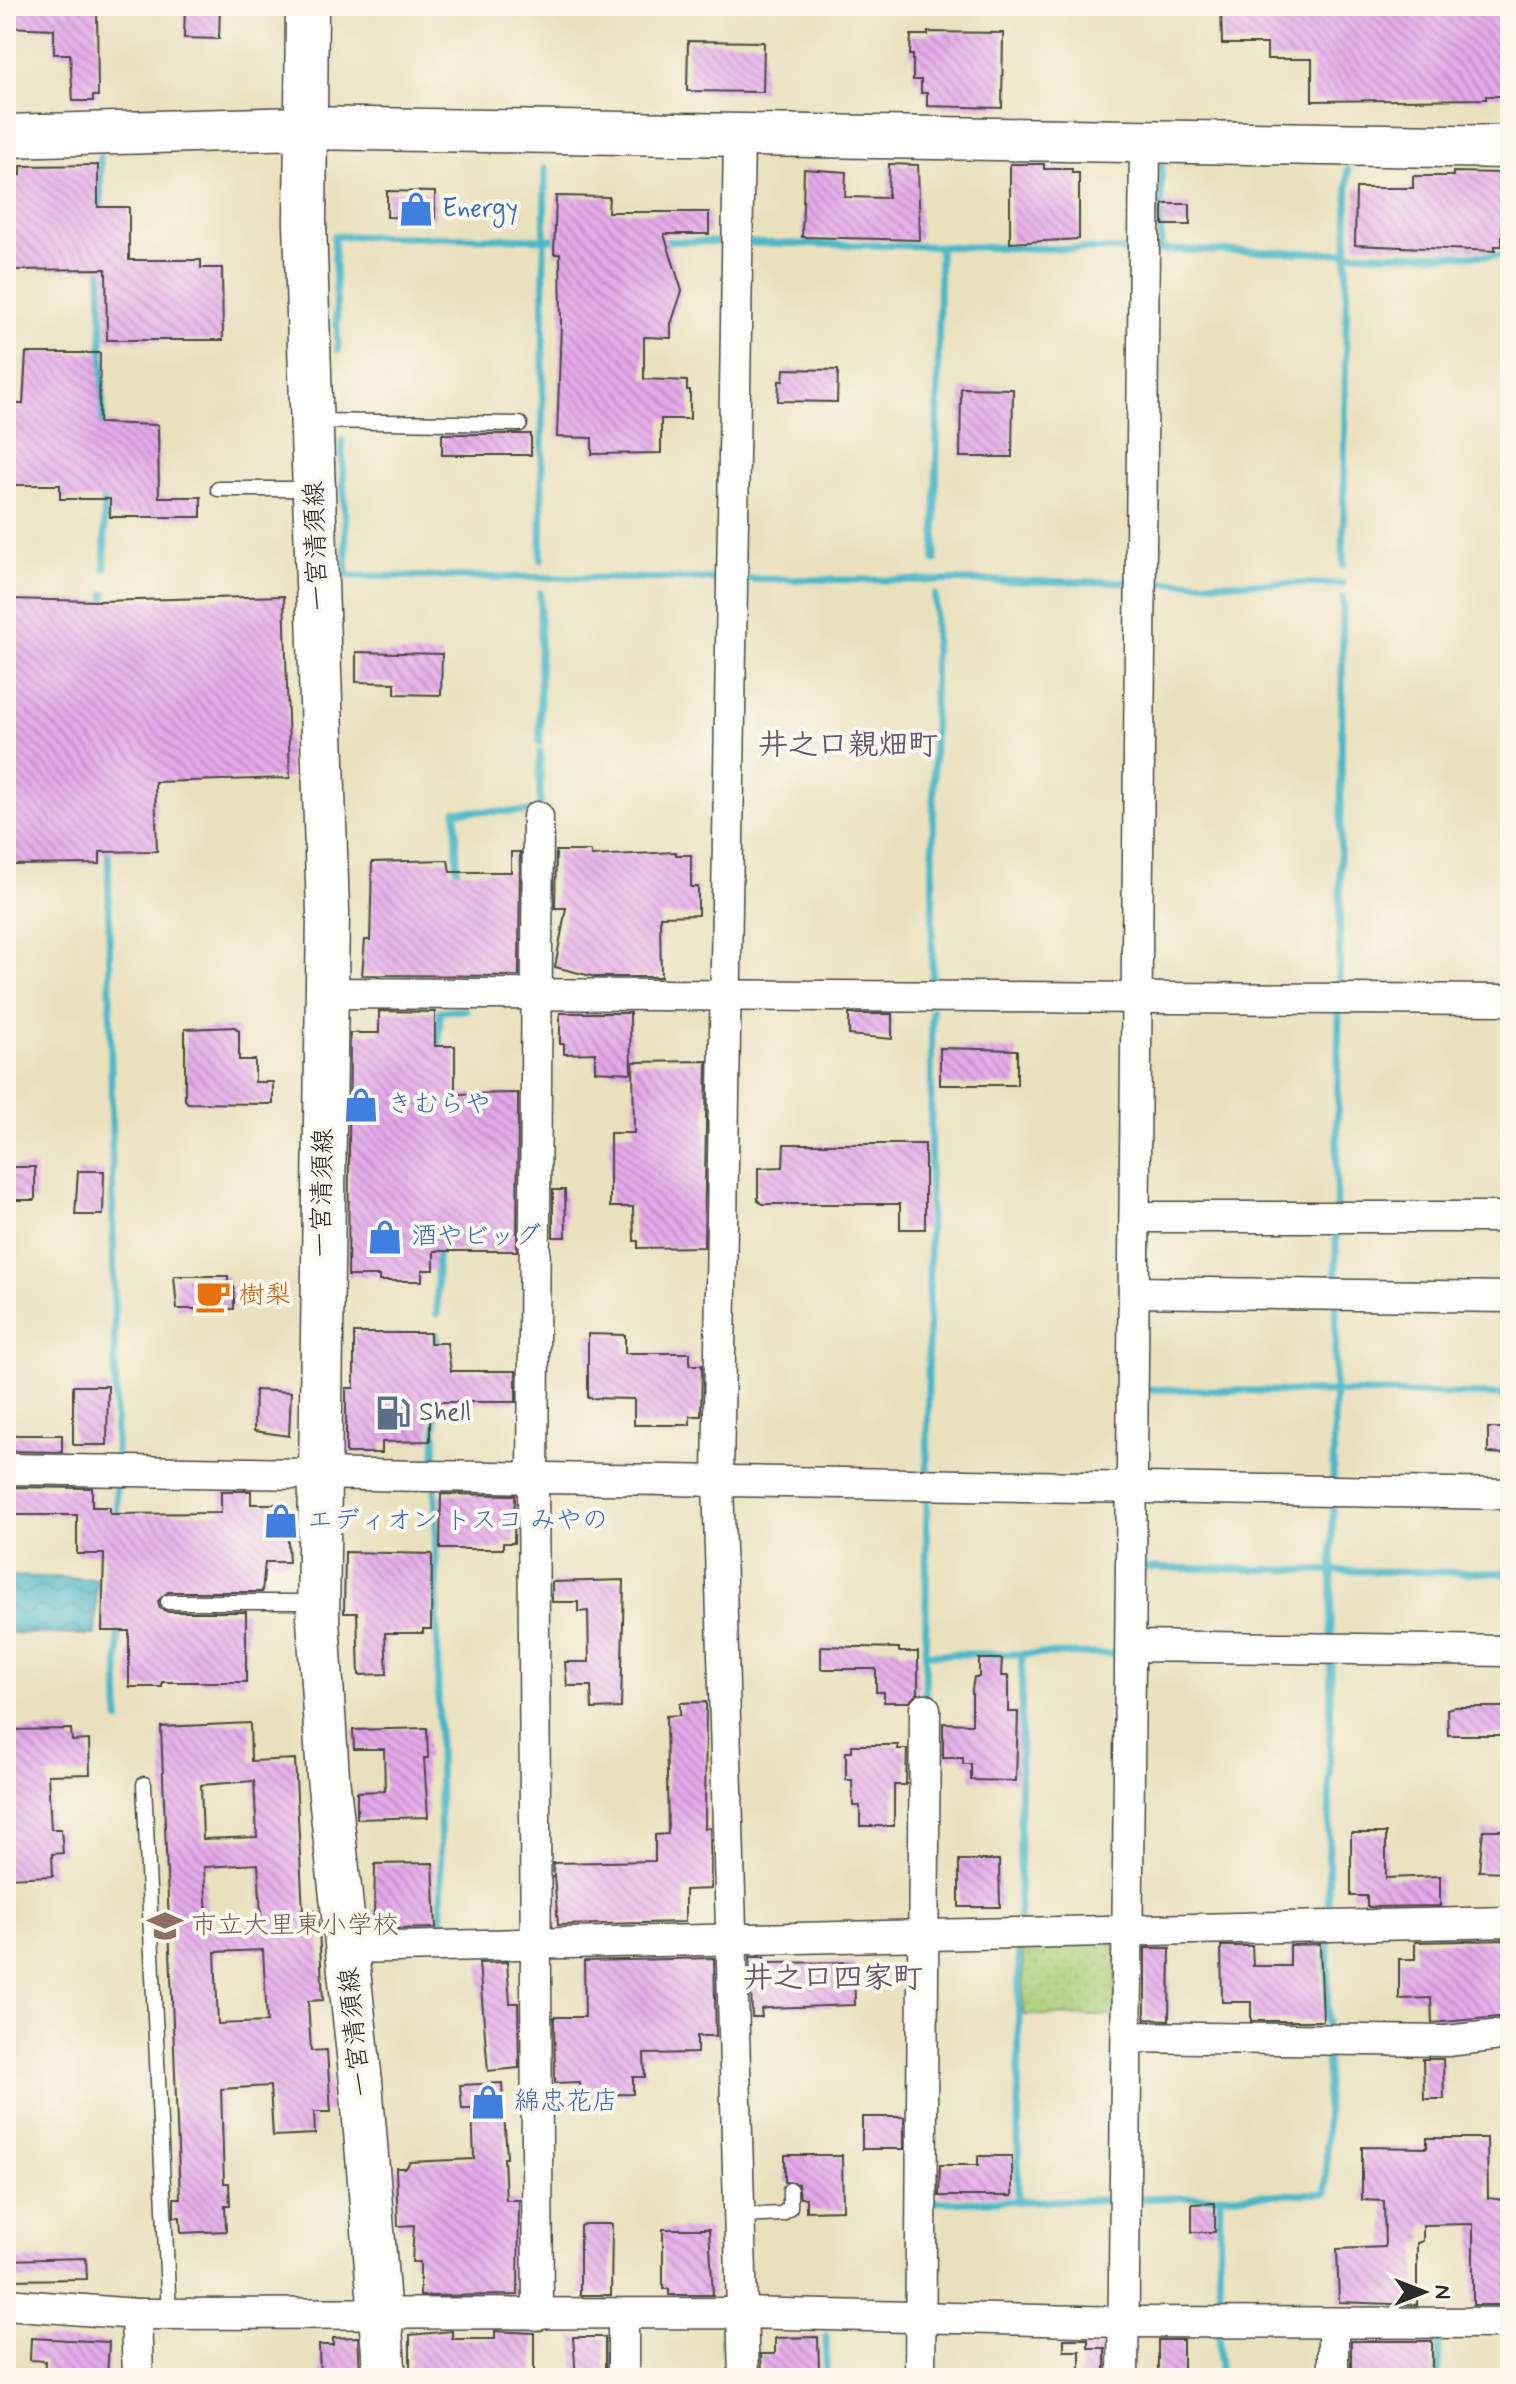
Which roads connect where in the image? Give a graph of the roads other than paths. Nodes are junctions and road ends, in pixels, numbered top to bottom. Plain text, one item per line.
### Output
1 (307, 6) edge
2 (304, 128) junction
3 (739, 135) junction
4 (6, 136) edge
5 (1145, 141) junction
6 (1510, 147) edge
7 (313, 421) junction
8 (520, 424) dead end
9 (218, 489) dead end
10 (316, 489) junction
11 (538, 817) dead end
12 (326, 993) junction
13 (537, 994) junction
14 (726, 995) junction
15 (1137, 998) junction
16 (1510, 1000) edge
17 (1135, 1217) junction
18 (1510, 1217) edge
19 (1134, 1292) junction
20 (1510, 1297) edge
21 (6, 1469) edge
22 (318, 1473) junction
23 (533, 1476) junction
24 (718, 1480) junction
25 (1133, 1487) junction
26 (1510, 1494) edge
27 (168, 1602) dead end
28 (318, 1602) junction
29 (1131, 1646) junction
30 (1510, 1651) edge
31 (925, 1709) dead end
32 (144, 1784) dead end
33 (1510, 1922) edge
34 (1128, 1931) junction
35 (923, 1935) junction
36 (731, 1940) junction
37 (537, 1944) junction
38 (347, 1948) junction
39 (1510, 2034) edge
40 (1127, 2037) junction
41 (790, 2190) dead end
42 (740, 2216) junction
43 (6, 2304) edge
44 (743, 2313) junction
45 (136, 2314) junction
46 (169, 2314) junction
47 (623, 2314) junction
48 (538, 2315) junction
49 (382, 2316) junction
50 (920, 2317) junction
51 (1124, 2322) junction
52 (1510, 2323) edge
53 (1333, 2324) junction
54 (138, 2378) edge
55 (385, 2378) edge
56 (623, 2378) edge
57 (744, 2378) edge
58 (920, 2378) edge
59 (1123, 2378) edge
60 (1333, 2378) edge

1 - 2 main road, 一宮清須線
2 - 3 main road
2 - 4 main road
2 - 7 main road, 一宮清須線
3 - 5 main road
3 - 14 street
5 - 6 main road
5 - 15 street
7 - 8 lane
7 - 10 main road, 一宮清須線
9 - 10 lane
10 - 12 main road, 一宮清須線
11 - 13 street
12 - 13 street
12 - 22 main road, 一宮清須線
13 - 14 street
13 - 23 street
14 - 15 street
14 - 24 street
15 - 16 street
15 - 17 street
17 - 18 street
17 - 19 street
19 - 20 street
19 - 25 street
21 - 22 street
22 - 23 street
22 - 28 main road, 一宮清須線
23 - 24 street
23 - 37 street
24 - 25 street
24 - 36 street
25 - 26 street
25 - 29 street
27 - 28 lane
28 - 38 main road, 一宮清須線
29 - 30 street
29 - 34 street
31 - 35 street
32 - 46 lane
33 - 34 street
34 - 35 street
34 - 40 street
35 - 36 street
35 - 50 street
36 - 37 street
36 - 42 street
37 - 38 street
37 - 48 street
38 - 49 main road, 一宮清須線
39 - 40 street
40 - 51 street
41 - 42 lane
42 - 44 street
43 - 45 street
44 - 47 street
44 - 50 street
44 - 57 street
45 - 46 street
45 - 54 street
46 - 49 street
47 - 48 street
47 - 56 street
48 - 49 street
49 - 55 main road, 一宮清須線
50 - 51 street
50 - 58 street
51 - 53 street
51 - 59 street
52 - 53 street
53 - 60 street

